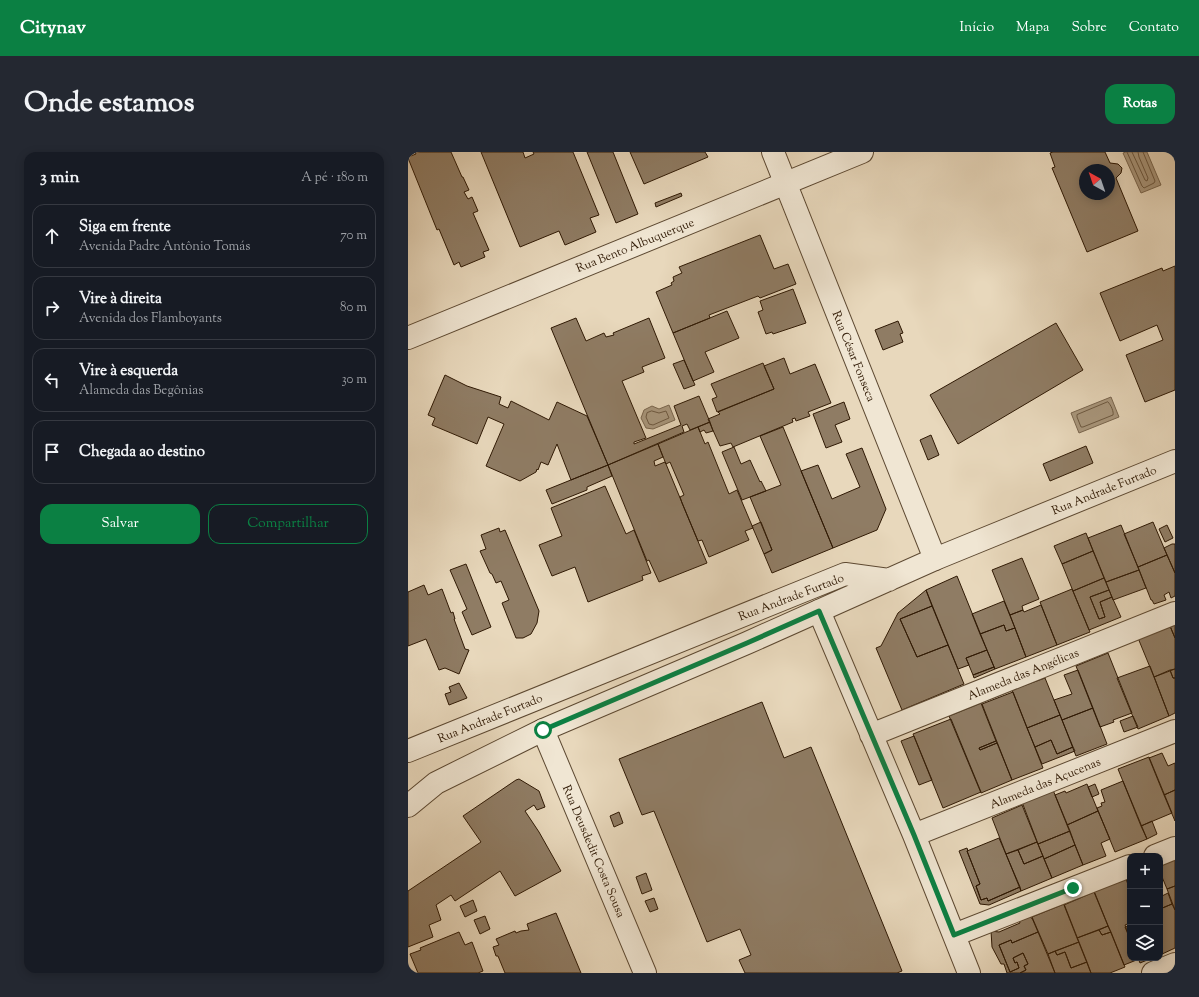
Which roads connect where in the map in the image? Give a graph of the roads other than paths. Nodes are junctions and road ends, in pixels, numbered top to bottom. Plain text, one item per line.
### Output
1 (773, 152) edge
2 (862, 152) edge
3 (786, 183) junction
4 (408, 338) edge
5 (1175, 461) edge
6 (935, 560) junction
7 (888, 580) junction
8 (819, 611) junction
9 (1175, 613) edge
10 (543, 730) junction
11 (1175, 731) edge
12 (871, 735) junction
13 (408, 751) edge
14 (408, 806) edge
15 (914, 835) junction
16 (1175, 848) edge
17 (1162, 853) edge
18 (1127, 867) edge
19 (954, 935) junction
20 (1175, 964) edge
21 (645, 973) edge
22 (970, 973) edge
23 (1153, 973) edge

1 - 3 street, Rua César Fonseca
2 - 3 street, Rua Bento Albuquerque
3 - 4 street, Rua Bento Albuquerque
3 - 6 street, Rua César Fonseca
5 - 6 street, Rua Andrade Furtado
6 - 7 street, Rua Andrade Furtado
7 - 8 street
7 - 13 street, Rua Andrade Furtado
8 - 10 street
8 - 12 street
9 - 12 street, Alameda das Angélicas
10 - 14 street
10 - 21 street, Rua Deusdedit Costa Sousa
11 - 15 street, Alameda das Açucenas
12 - 15 street
15 - 19 street
16 - 17 street
18 - 19 street
19 - 22 street
20 - 23 street

